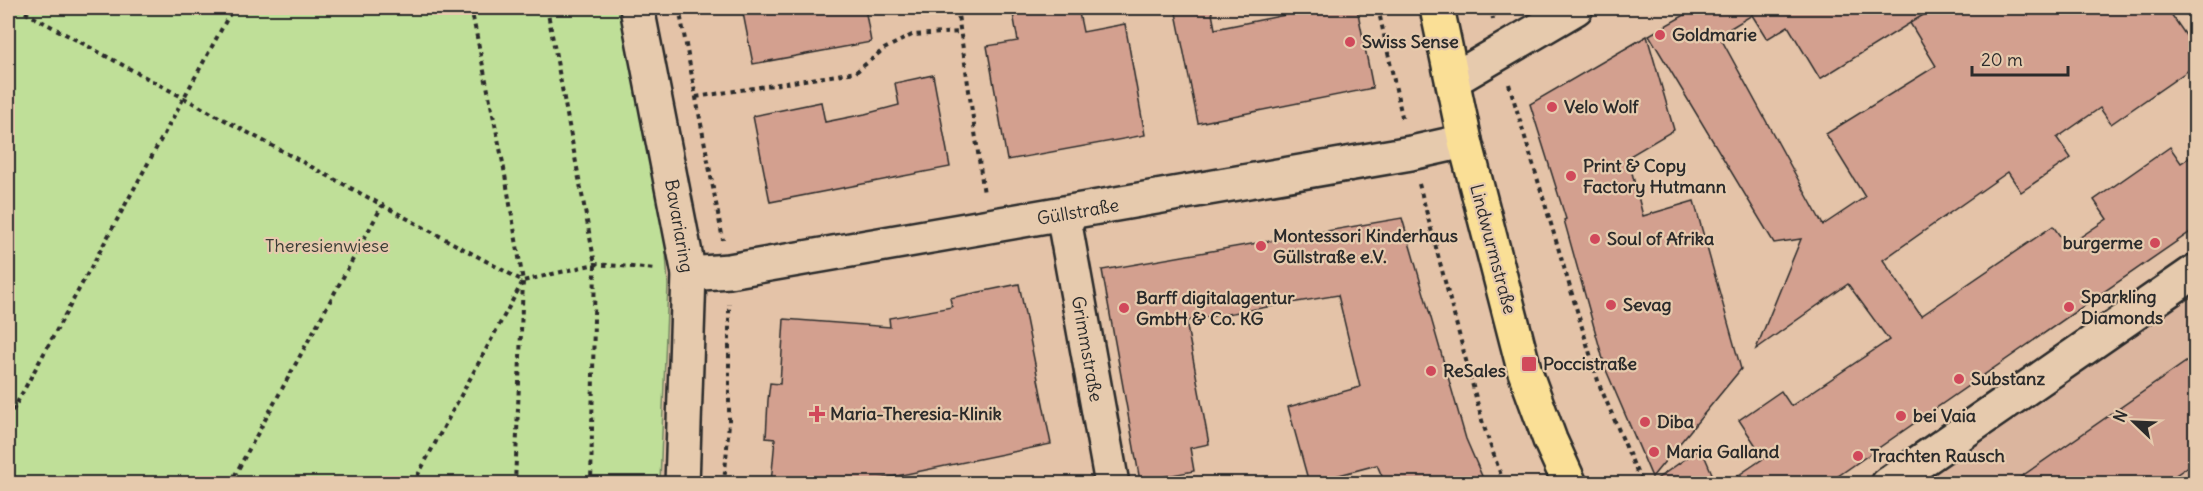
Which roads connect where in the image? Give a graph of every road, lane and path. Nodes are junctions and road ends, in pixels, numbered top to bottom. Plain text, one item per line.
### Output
1 (17, 8) edge
2 (233, 8) edge
3 (471, 8) edge
4 (547, 8) edge
5 (637, 8) edge
6 (957, 8) edge
7 (1378, 8) edge
8 (1437, 8) edge
9 (1576, 8) edge
10 (961, 32) junction
11 (1500, 52) junction
12 (1453, 80) junction
13 (696, 96) dead end
14 (185, 97) junction
15 (1465, 141) junction
16 (1411, 153) junction
17 (382, 206) junction
18 (1063, 214) junction
19 (989, 227) junction
20 (595, 264) junction
21 (2196, 271) edge
22 (689, 274) junction
23 (523, 281) junction
24 (8, 419) edge
25 (230, 483) edge
26 (413, 483) edge
27 (515, 483) edge
28 (591, 483) edge
29 (682, 483) edge
30 (1112, 483) edge
31 (1504, 483) edge
32 (1570, 483) edge
33 (1642, 483) edge
34 (1888, 483) edge

1 - 14 path
2 - 14 path
3 - 23 path
4 - 20 path
5 - 22 street, Bavariaring
6 - 10 path
7 - 16 path
8 - 12 main road, Lindwurmstraße
9 - 11 street
10 - 13 path
10 - 19 path
11 - 12 street
11 - 33 path
12 - 15 main road, Lindwurmstraße
14 - 17 path
14 - 24 path
15 - 16 street, Güllstraße
15 - 32 main road, Lindwurmstraße
16 - 18 street, Güllstraße
16 - 31 path
17 - 23 path
17 - 25 path
18 - 19 street, Güllstraße
18 - 30 street, Grimmstraße
19 - 22 street, Güllstraße
20 - 22 path
20 - 23 path
20 - 28 path
21 - 34 street
22 - 29 street, Bavariaring
23 - 26 path
23 - 27 path

